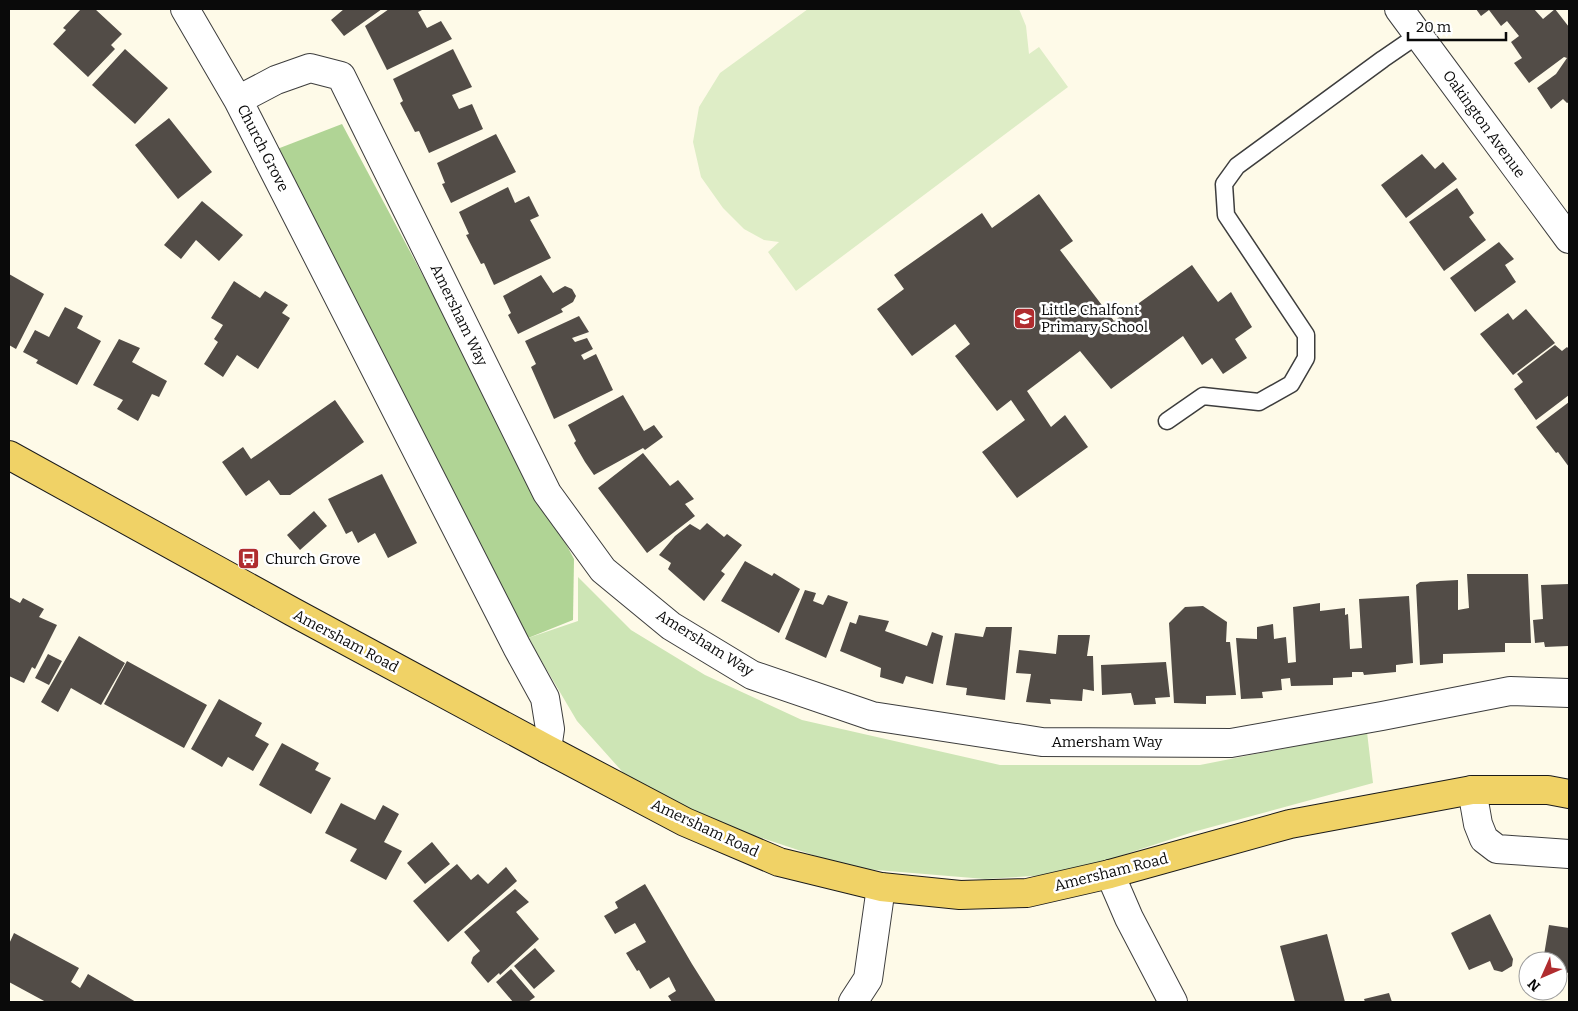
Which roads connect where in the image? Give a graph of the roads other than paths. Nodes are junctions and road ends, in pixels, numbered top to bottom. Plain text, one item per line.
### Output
1 (185, 9) edge
2 (1399, 9) edge
3 (1418, 35) junction
4 (238, 100) junction
5 (1569, 239) edge
6 (1167, 421) dead end
7 (9, 455) edge
8 (1569, 693) edge
9 (547, 749) junction
10 (1472, 790) junction
11 (1569, 794) edge
12 (1569, 854) edge
13 (1110, 874) junction
14 (881, 887) junction
15 (853, 1002) edge
16 (1173, 1002) edge

1 - 4 street, Church Grove
2 - 3 street, Oakington Avenue
3 - 5 street, Oakington Avenue
3 - 6 lane
4 - 8 street, Amersham Way
4 - 9 street, Church Grove
7 - 9 main road, Amersham Road
9 - 14 main road, Amersham Road
10 - 11 main road, Amersham Road
10 - 12 street
10 - 13 main road, Amersham Road
13 - 14 main road, Amersham Road
13 - 16 street
14 - 15 street

